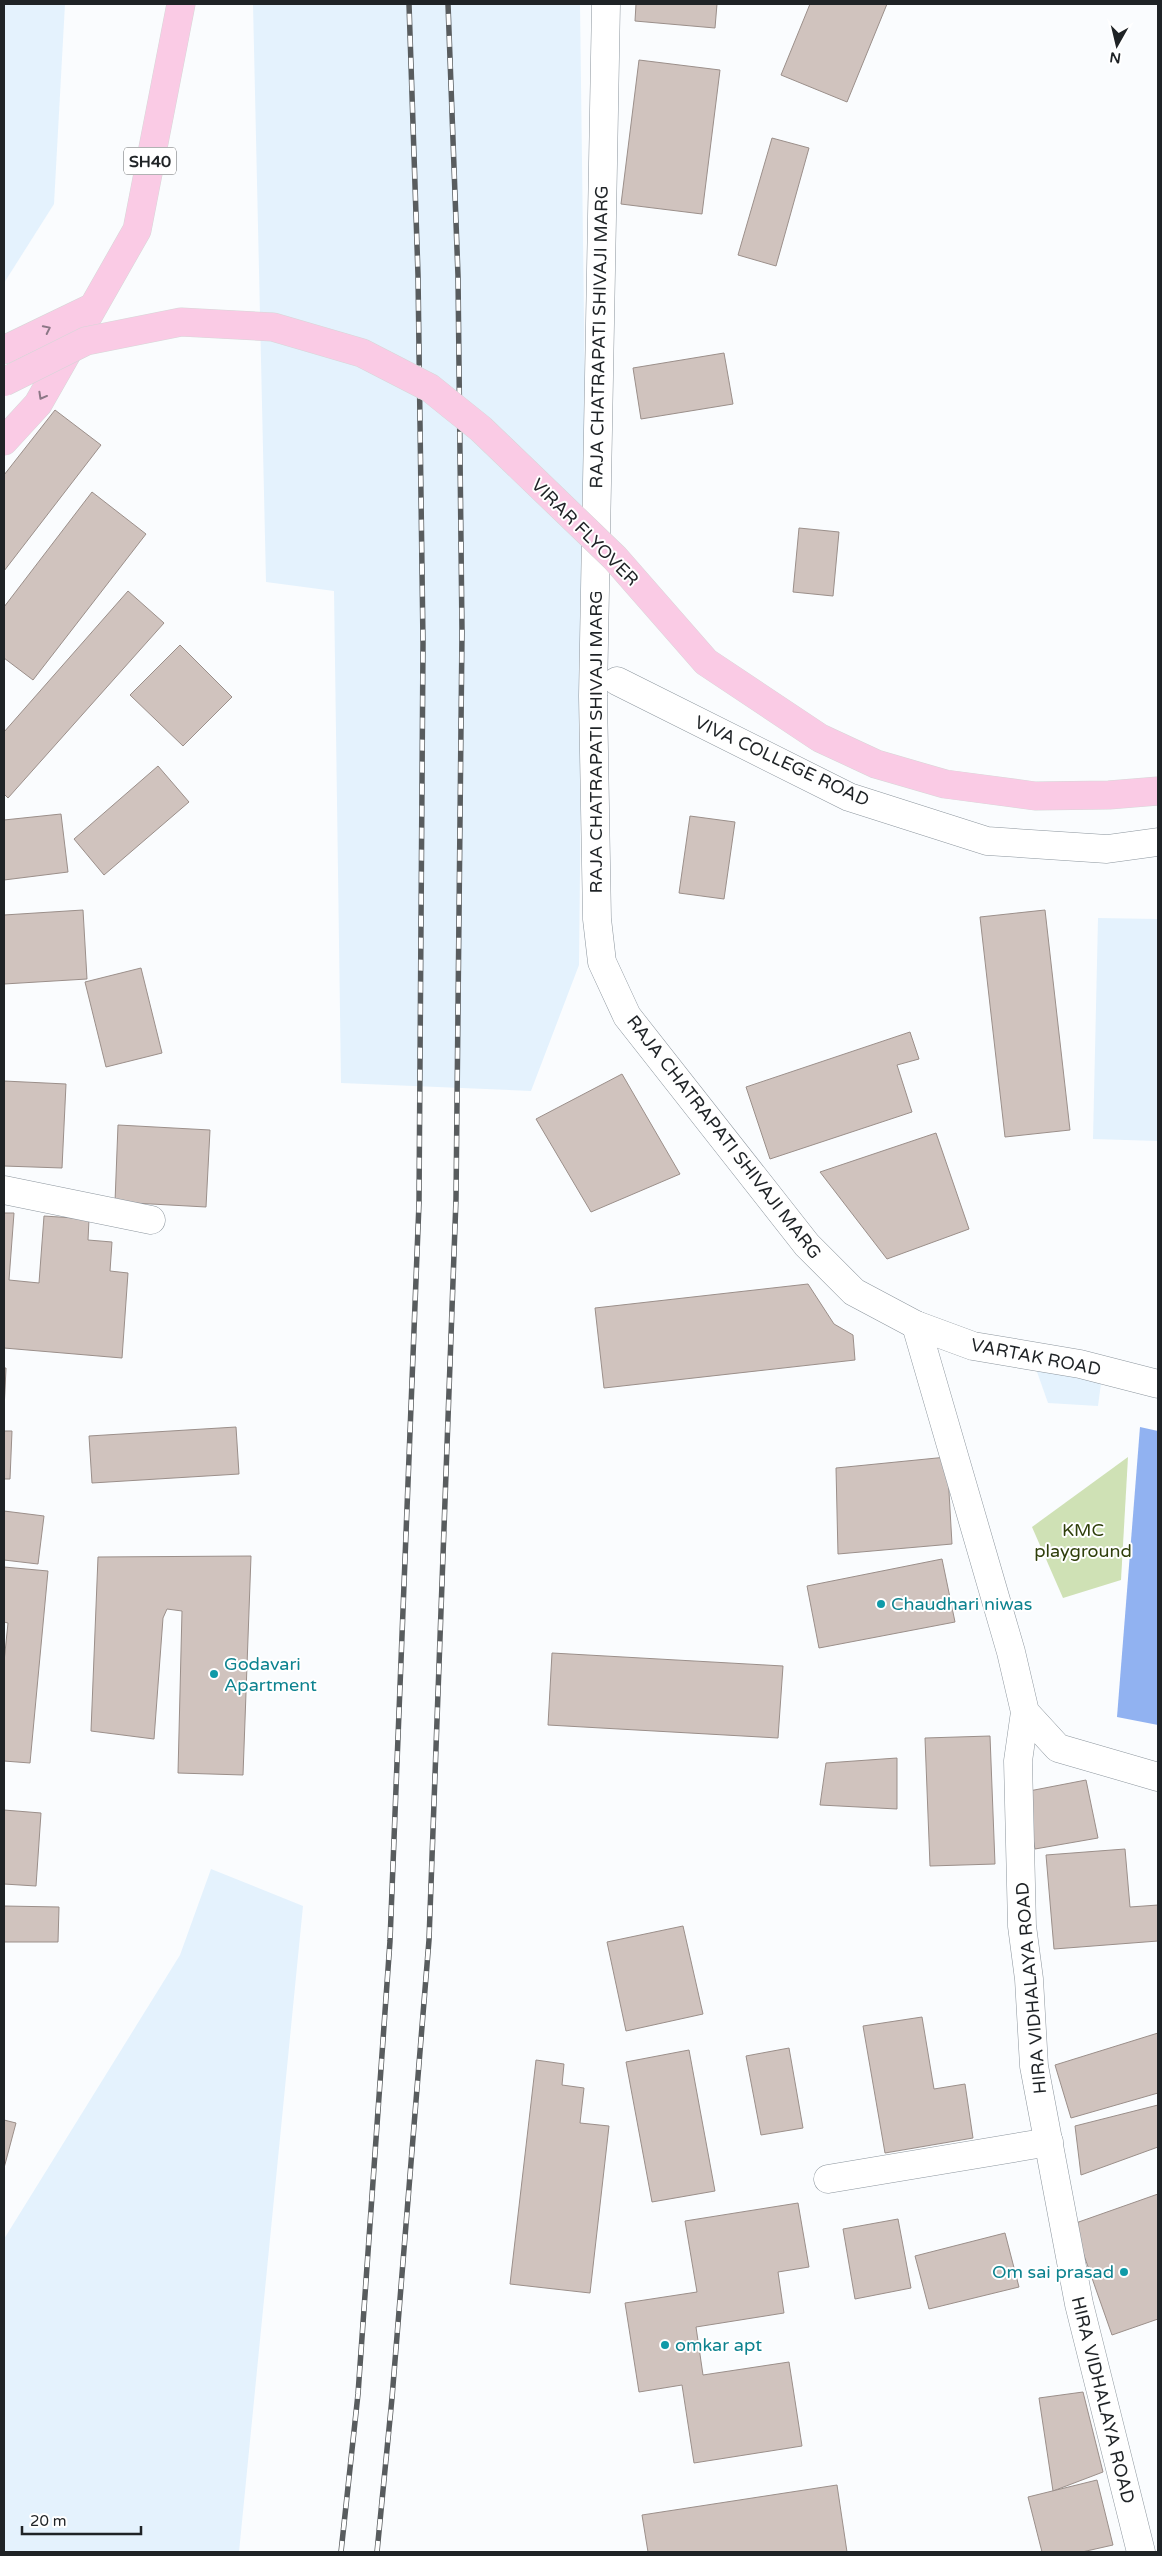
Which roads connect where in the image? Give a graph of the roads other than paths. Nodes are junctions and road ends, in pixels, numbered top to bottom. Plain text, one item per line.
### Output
1 (181, 4) edge
2 (606, 4) edge
3 (91, 308) junction
4 (4, 350) edge
5 (4, 382) edge
6 (4, 441) edge
7 (618, 681) dead end
8 (1158, 791) edge
9 (1158, 842) edge
10 (4, 1190) edge
11 (151, 1220) dead end
12 (916, 1325) junction
13 (1158, 1384) edge
14 (1025, 1712) junction
15 (1158, 1777) edge
16 (1049, 2142) junction
17 (828, 2179) dead end
18 (1141, 2552) edge

1 - 3 main road, SH40
2 - 12 street, RAJA CHATRAPATI SHIVAJI MARG
4 -> 3 main road
3 -> 6 main road
5 - 8 main road, VIRAR FLYOVER, bridge
7 - 9 street, VIVA COLLEGE ROAD
10 - 11 street
12 - 13 street, VARTAK ROAD
12 - 14 street
14 - 15 street
14 - 16 street, HIRA VIDHALAYA ROAD
16 - 17 street
16 - 18 street, HIRA VIDHALAYA ROAD

